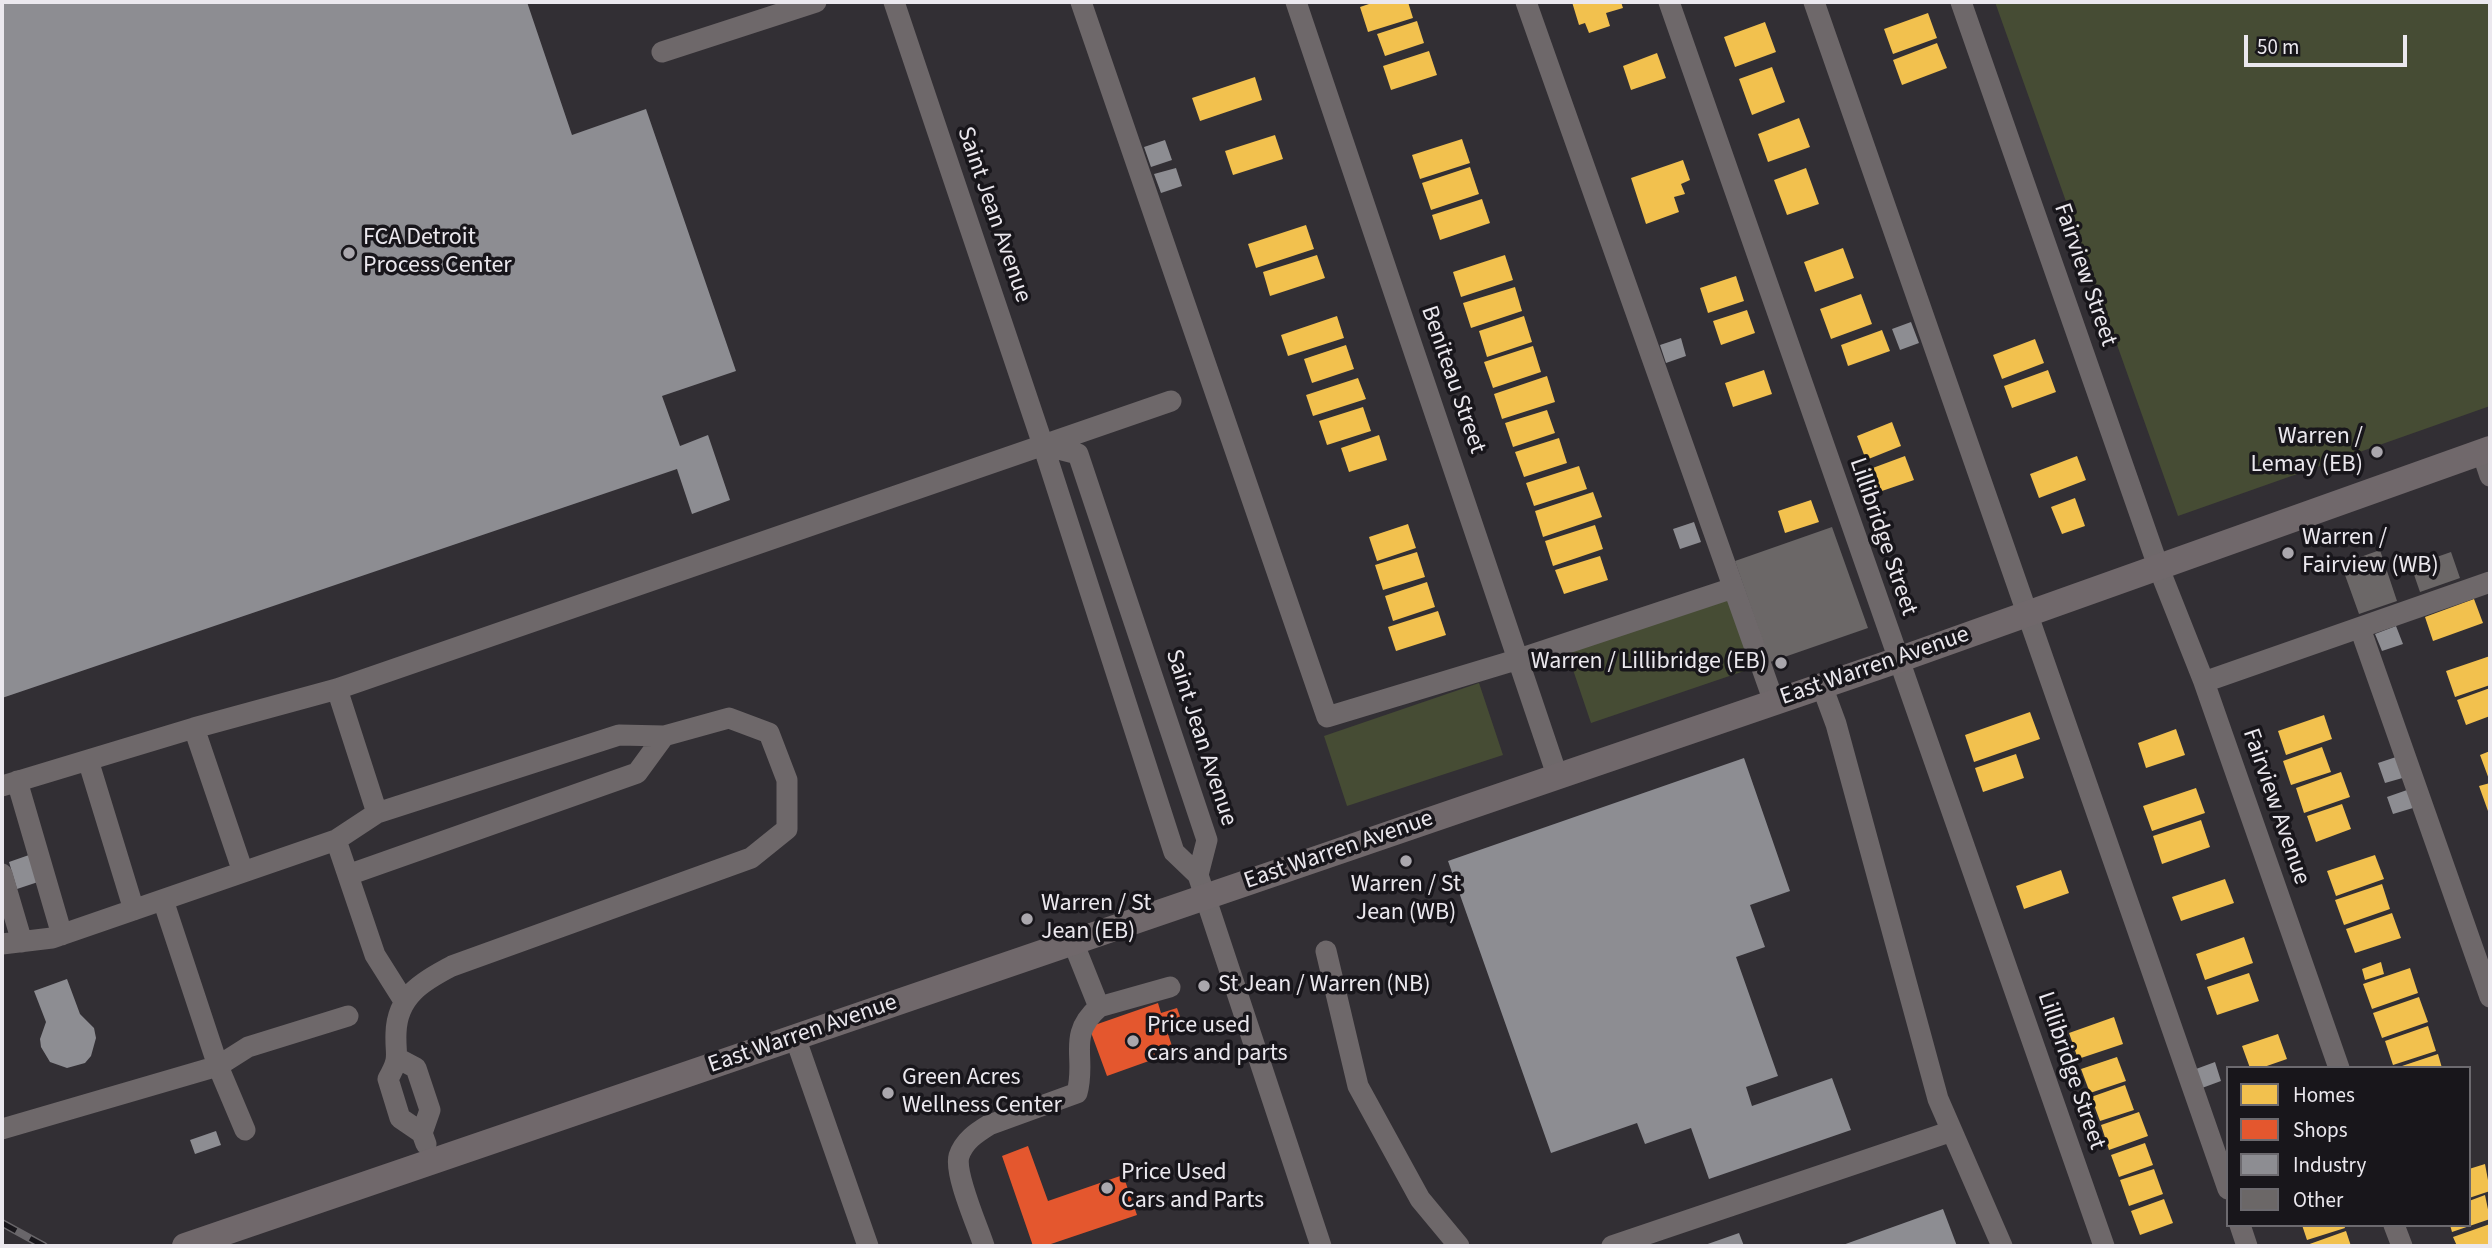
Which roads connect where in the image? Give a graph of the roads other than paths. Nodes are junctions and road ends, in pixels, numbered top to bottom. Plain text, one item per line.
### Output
1 (816, 2) edge
2 (894, 2) edge
3 (1081, 2) edge
4 (1296, 2) edge
5 (1526, 2) edge
6 (1669, 2) edge
7 (1814, 2) edge
8 (1961, 2) edge
9 (662, 52) dead end
10 (1171, 401) dead end
11 (1043, 445) junction
12 (2488, 459) edge
13 (2158, 566) junction
14 (2490, 582) edge
15 (1733, 588) junction
16 (2028, 613) junction
17 (2360, 628) junction
18 (1519, 659) junction
19 (1898, 660) junction
20 (2204, 682) junction
21 (1822, 685) junction
22 (337, 689) junction
23 (1774, 702) junction
24 (194, 727) junction
25 (664, 736) junction
26 (88, 760) junction
27 (1557, 775) junction
28 (9, 784) edge
29 (377, 813) junction
30 (336, 840) junction
31 (243, 872) junction
32 (2, 874) edge
33 (348, 875) junction
34 (1201, 886) junction
35 (163, 900) junction
36 (134, 910) junction
37 (62, 935) junction
38 (1073, 942) junction
39 (12, 943) edge
40 (1326, 951) dead end
41 (1170, 987) dead end
42 (2490, 997) edge
43 (404, 1001) junction
44 (1099, 1007) junction
45 (348, 1016) dead end
46 (795, 1037) junction
47 (399, 1059) junction
48 (218, 1066) junction
49 (2338, 1066) edge
50 (2, 1129) edge
51 (245, 1130) dead end
52 (1952, 1130) junction
53 (422, 1133) junction
54 (431, 1162) junction
55 (2226, 1183) edge
56 (2241, 1227) edge
57 (2395, 1227) edge
58 (185, 1246) edge
59 (868, 1246) edge
60 (984, 1246) edge
61 (1321, 1246) edge
62 (1459, 1246) edge
63 (1612, 1246) edge
64 (2002, 1246) edge
65 (2104, 1246) edge
66 (2248, 1246) edge
67 (2402, 1246) edge

1 - 9 street
2 - 11 street, Saint Jean Avenue
3 - 18 street
4 - 18 street, Beniteau Street
5 - 15 street
6 - 19 street, Lillibridge Street
7 - 16 street
8 - 13 street, Fairview Street
10 - 11 street
11 - 22 street
11 - 34 street, Saint Jean Avenue
11 - 34 street, Saint Jean Avenue
12 - 13 main road, East Warren Avenue
13 - 16 main road, East Warren Avenue
13 - 20 street, Fairview Avenue
14 - 17 street
15 - 18 street
15 - 23 street
16 - 19 main road, East Warren Avenue
16 - 55 street
17 - 20 street
17 - 42 street
18 - 27 street, Beniteau Street
19 - 21 main road, East Warren Avenue
19 - 65 street, Lillibridge Street
20 - 49 street, Fairview Avenue
21 - 23 main road, East Warren Avenue
21 - 52 street
22 - 24 street
22 - 29 street
23 - 27 main road, East Warren Avenue
24 - 26 street
24 - 31 street
25 - 29 street
25 - 33 street
25 - 43 street
26 - 28 street
26 - 36 street
27 - 34 main road, East Warren Avenue
28 - 37 street
29 - 30 street
30 - 31 street
30 - 33 street
31 - 35 street
32 - 39 street
33 - 43 street
34 - 38 main road, East Warren Avenue
34 - 61 street
35 - 36 street
35 - 48 street
36 - 37 street
37 - 39 street
38 - 44 street
38 - 46 main road, East Warren Avenue
40 - 62 street
41 - 44 street
43 - 47 street
44 - 60 street
45 - 48 street
46 - 54 main road, East Warren Avenue
46 - 59 street
47 - 53 street
47 - 53 street
48 - 50 street
48 - 51 street
52 - 63 street
52 - 64 street
53 - 54 street
54 - 58 main road, East Warren Avenue
56 - 66 street
57 - 67 street

